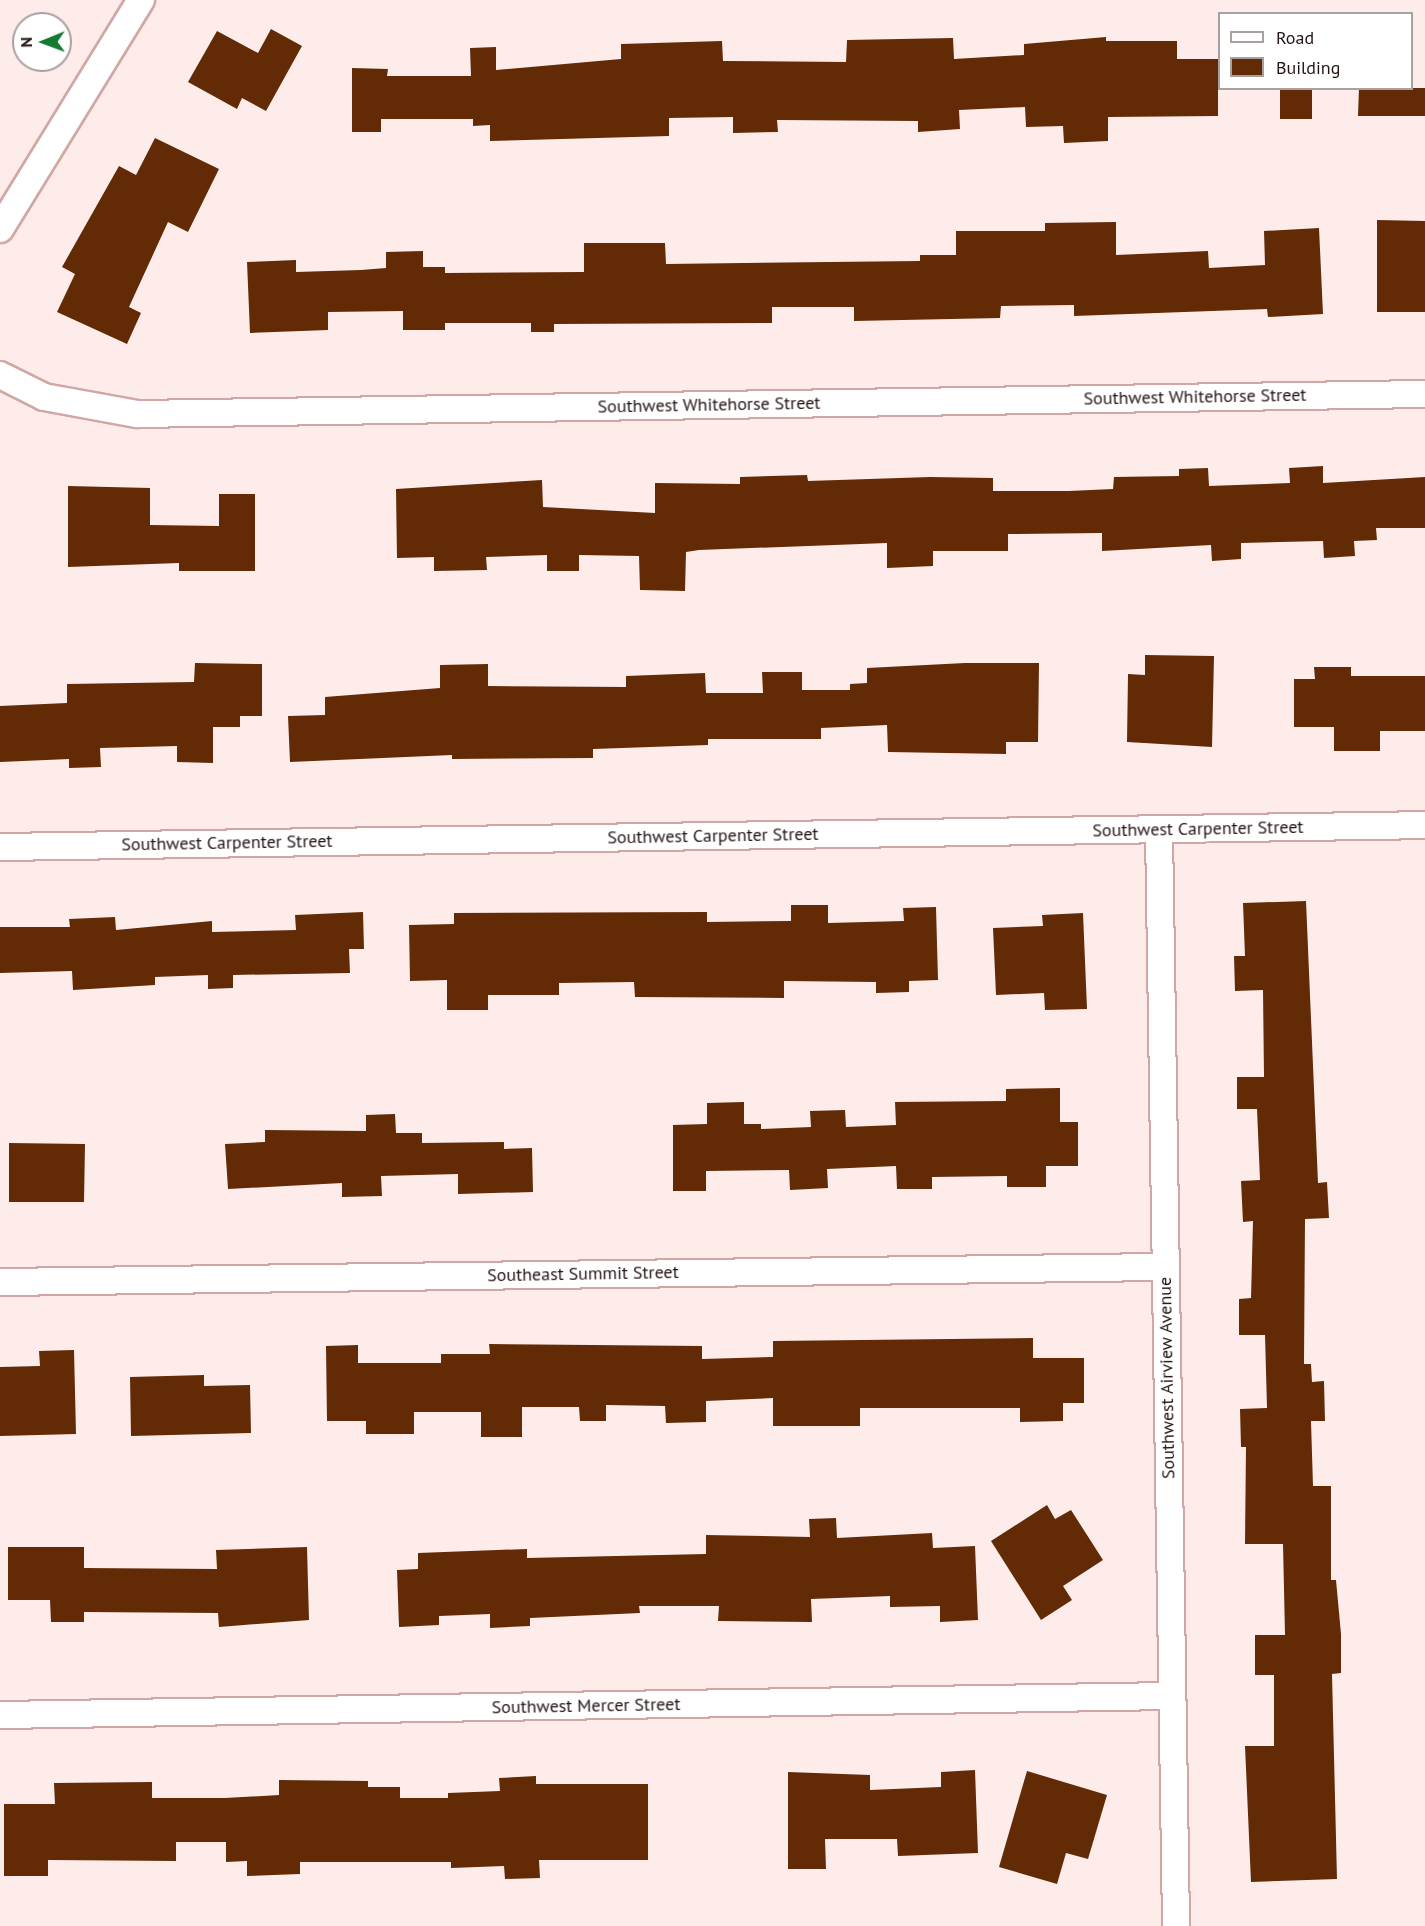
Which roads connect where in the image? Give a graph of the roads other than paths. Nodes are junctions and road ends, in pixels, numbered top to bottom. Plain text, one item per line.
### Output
1 (141, 0) edge
2 (0, 229) edge
3 (0, 375) edge
4 (1425, 394) edge
5 (1425, 825) edge
6 (1159, 830) junction
7 (0, 847) edge
8 (1165, 1267) junction
9 (0, 1282) edge
10 (1171, 1696) junction
11 (0, 1715) edge
12 (1176, 1926) edge

1 - 2 street
3 - 4 street, Southwest Whitehorse Street
5 - 6 street, Southwest Carpenter Street
6 - 7 street, Southwest Carpenter Street
6 - 8 street, Southwest Airview Avenue
8 - 9 street, Southeast Summit Street
8 - 10 street, Southwest Airview Avenue
10 - 11 street, Southwest Mercer Street
10 - 12 street, Southwest Airview Avenue

